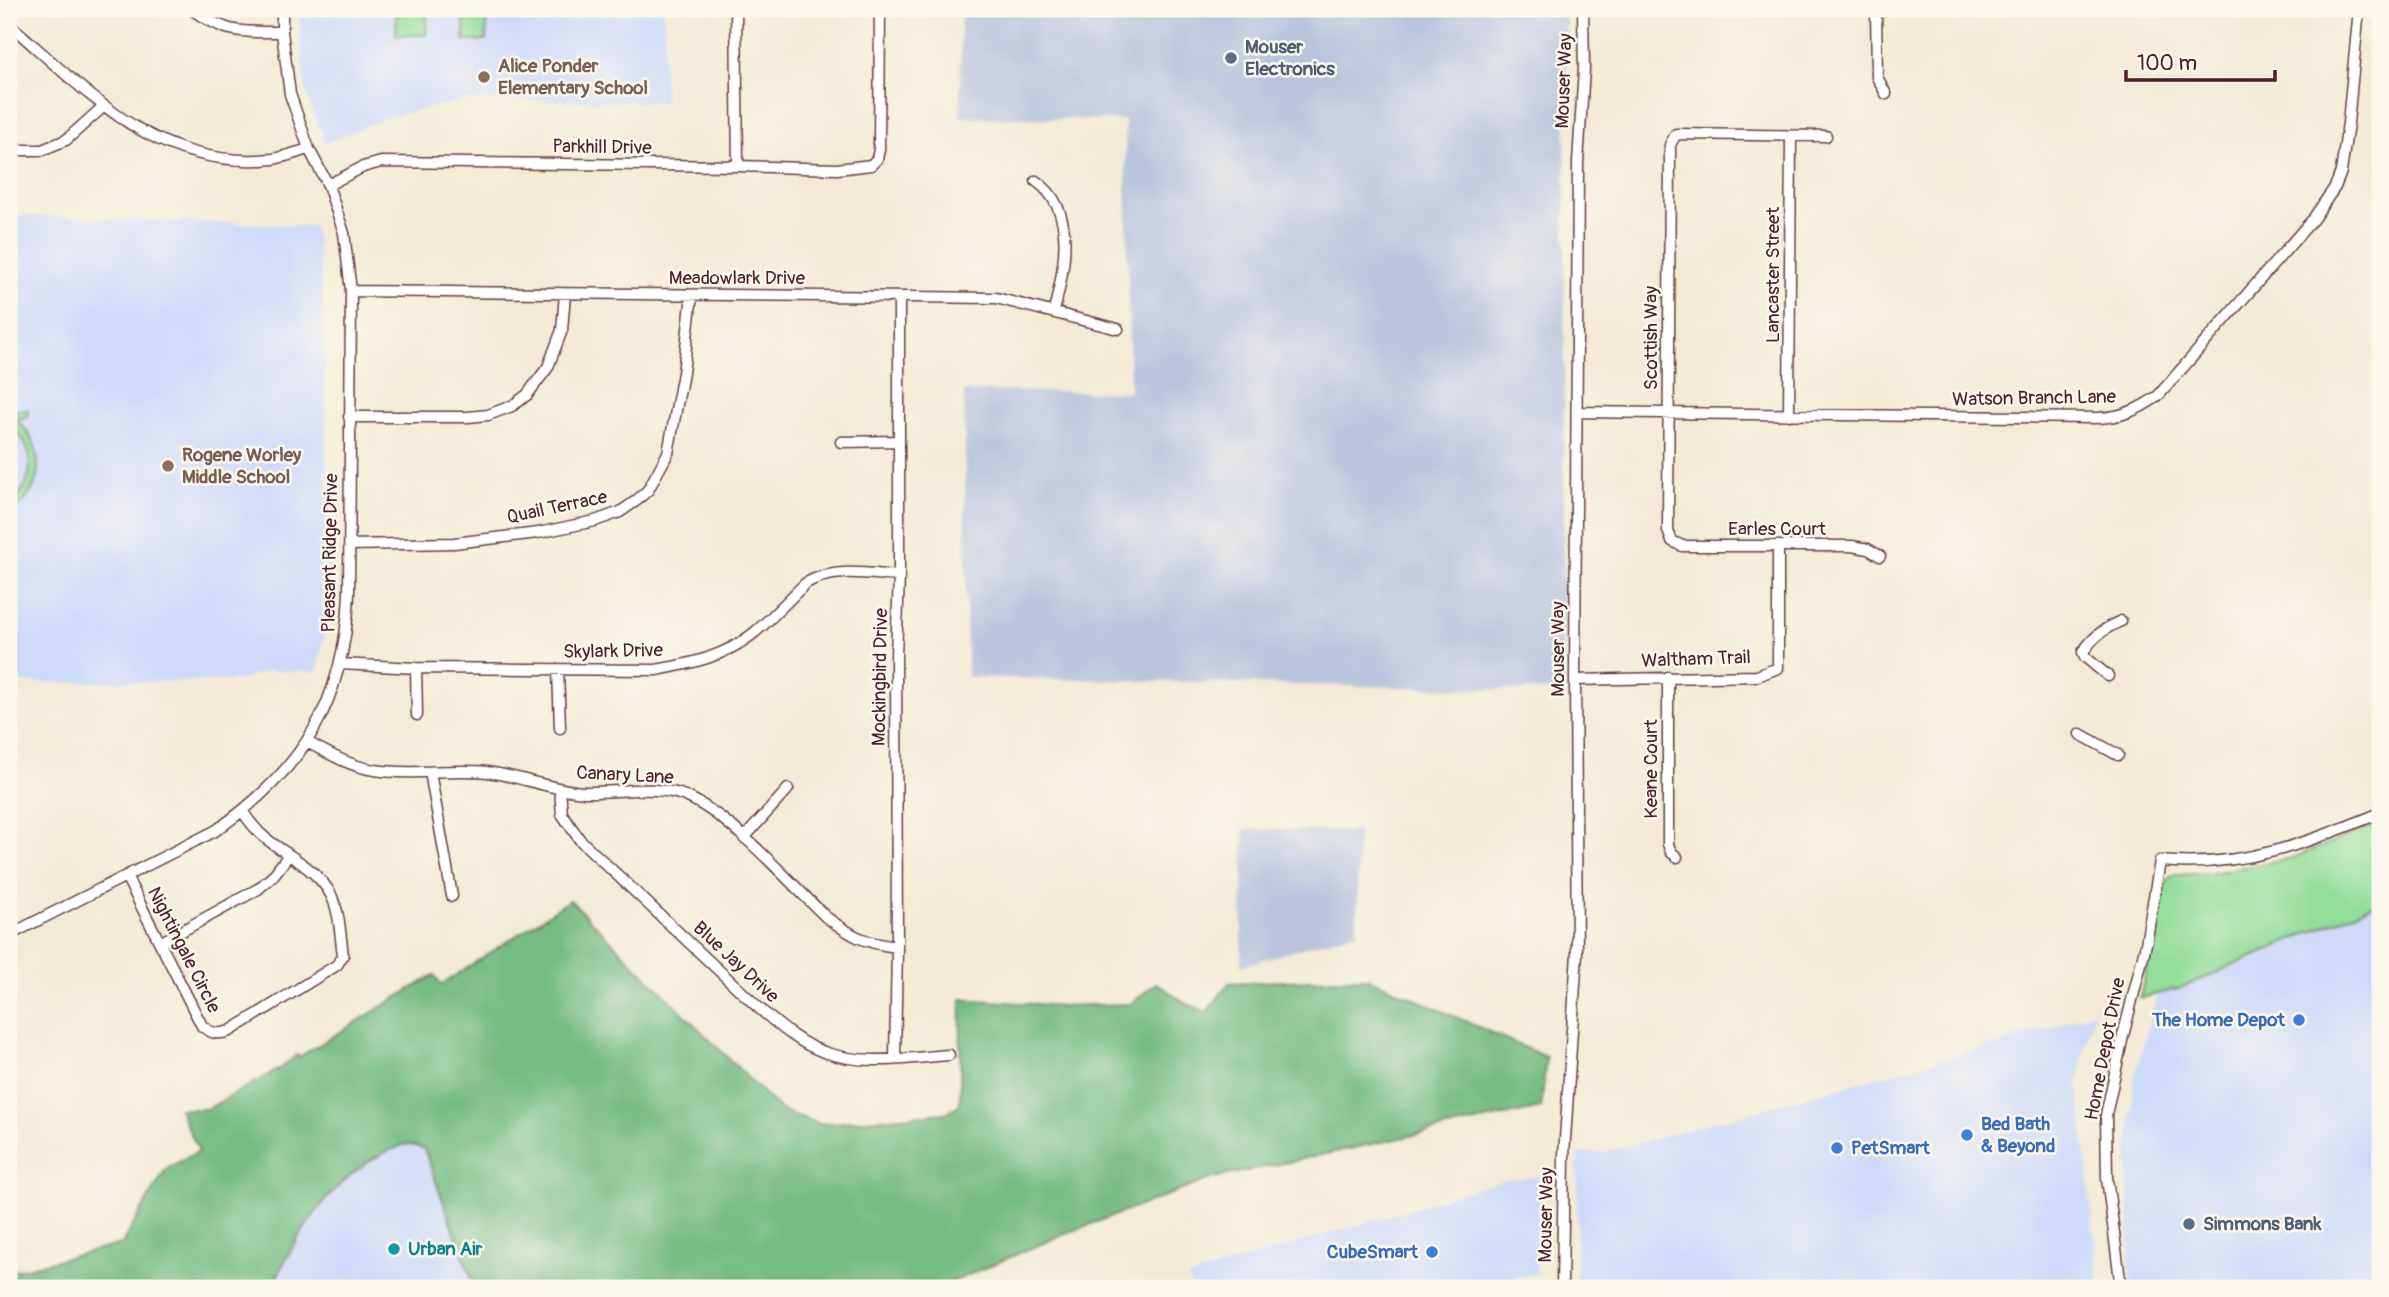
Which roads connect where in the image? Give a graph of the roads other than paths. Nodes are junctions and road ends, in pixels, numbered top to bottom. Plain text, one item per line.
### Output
1 (191, 9) edge
2 (282, 9) edge
3 (736, 9) edge
4 (880, 9) edge
5 (1583, 9) edge
6 (1876, 9) edge
7 (2358, 9) edge
8 (9, 24) edge
9 (282, 32) junction
10 (1886, 93) dead end
11 (104, 106) junction
12 (1826, 135) dead end
13 (1791, 136) junction
14 (309, 149) junction
15 (9, 150) edge
16 (738, 166) junction
17 (1036, 181) dead end
18 (328, 186) junction
19 (351, 291) junction
20 (565, 294) junction
21 (692, 296) junction
22 (899, 297) junction
23 (1054, 311) junction
24 (1118, 329) dead end
25 (1577, 412) junction
26 (1669, 414) junction
27 (1790, 415) junction
28 (349, 417) junction
29 (897, 441) junction
30 (841, 442) dead end
31 (1672, 541) joint
32 (350, 545) junction
33 (1778, 546) junction
34 (1881, 556) dead end
35 (899, 576) junction
36 (2120, 621) dead end
37 (340, 664) junction
38 (416, 668) junction
39 (558, 670) junction
40 (2108, 676) dead end
41 (1668, 677) junction
42 (1575, 680) junction
43 (417, 715) dead end
44 (560, 728) dead end
45 (2080, 734) dead end
46 (307, 742) junction
47 (2118, 755) dead end
48 (430, 772) junction
49 (788, 789) dead end
50 (560, 790) junction
51 (243, 812) junction
52 (2380, 813) edge
53 (744, 838) junction
54 (289, 855) junction
55 (1677, 857) dead end
56 (126, 876) junction
57 (452, 896) dead end
58 (9, 935) edge
59 (160, 943) junction
60 (897, 947) junction
61 (948, 1055) dead end
62 (895, 1058) junction
63 (1562, 1288) edge
64 (2121, 1288) edge

1 - 9 street
2 - 9 street, Pleasant Ridge Drive
3 - 16 street
4 - 16 street, Parkhill Drive
5 - 25 street, Mouser Way
6 - 10 street
7 - 27 street, Watson Branch Lane
8 - 11 street
9 - 14 street, Pleasant Ridge Drive
11 - 14 street
11 - 15 street
12 - 13 street
13 - 26 street, Scottish Way
13 - 27 street, Lancaster Street
14 - 18 street, Pleasant Ridge Drive
16 - 18 street, Parkhill Drive
17 - 23 street
18 - 19 street, Pleasant Ridge Drive
19 - 20 street, Meadowlark Drive
19 - 28 street, Pleasant Ridge Drive
20 - 21 street, Meadowlark Drive
20 - 28 street
21 - 22 street, Meadowlark Drive
21 - 32 street, Quail Terrace
22 - 23 street, Meadowlark Drive
22 - 29 street, Mockingbird Drive
23 - 24 street, Meadowlark Drive
25 - 26 street, Watson Branch Lane
25 - 42 street, Mouser Way
26 - 27 street, Watson Branch Lane
26 - 31 street, Scottish Way
28 - 32 street, Pleasant Ridge Drive
29 - 30 street
29 - 35 street, Mockingbird Drive
31 - 33 street, Earles Court
32 - 37 street, Pleasant Ridge Drive
33 - 34 street, Earles Court
33 - 41 street, Waltham Trail
35 - 39 street, Skylark Drive
35 - 60 street, Mockingbird Drive
36 - 40 street
37 - 38 street, Skylark Drive
37 - 46 street, Pleasant Ridge Drive
38 - 39 street, Skylark Drive
38 - 43 street
39 - 44 street
41 - 42 street, Waltham Trail
41 - 55 street, Keane Court
42 - 63 street, Mouser Way
45 - 47 street
46 - 48 street, Canary Lane
46 - 51 street, Pleasant Ridge Drive
48 - 50 street, Canary Lane
48 - 57 street
49 - 53 street
50 - 53 street, Canary Lane
50 - 62 street, Blue Jay Drive
51 - 54 street, Nightingale Circle
51 - 56 street, Pleasant Ridge Drive
52 - 64 street, Home Depot Drive
53 - 60 street, Canary Lane
54 - 59 street
54 - 59 street, Nightingale Circle
56 - 58 street, Pleasant Ridge Drive
56 - 59 street, Nightingale Circle
60 - 62 street, Mockingbird Drive
61 - 62 street, Blue Jay Drive

